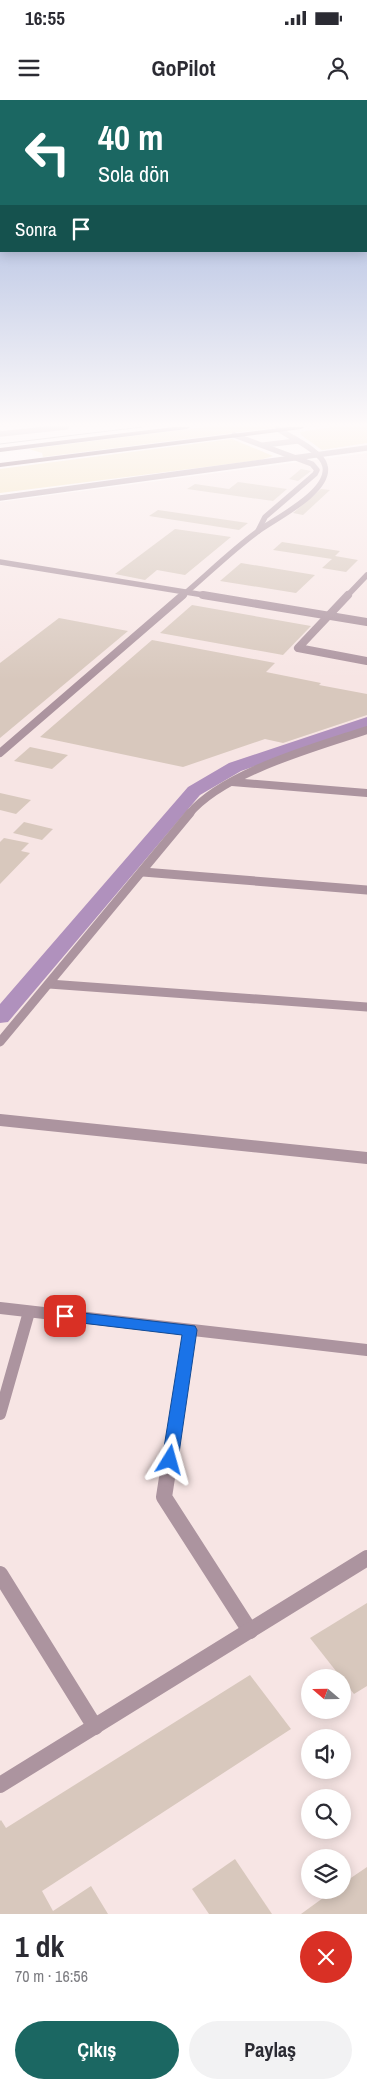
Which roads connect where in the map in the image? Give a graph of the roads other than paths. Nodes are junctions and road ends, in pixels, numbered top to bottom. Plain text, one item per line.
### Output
1 (270, 512) edge
2 (290, 512) edge
3 (258, 531) junction
4 (0, 562) edge
5 (367, 574) edge
6 (187, 592) junction
7 (328, 616) junction
8 (367, 622) edge
9 (367, 660) edge
10 (367, 730) edge
11 (0, 753) edge
12 (231, 782) junction
13 (367, 793) edge
14 (143, 872) junction
15 (367, 890) edge
16 (49, 984) junction
17 (367, 1006) edge
18 (0, 1042) edge
19 (0, 1120) edge
20 (367, 1158) edge
21 (0, 1308) edge
22 (29, 1312) junction
23 (190, 1330) junction
24 (367, 1350) edge
25 (0, 1414) edge
26 (367, 1558) edge
27 (0, 1574) edge
28 (250, 1631) junction
29 (95, 1727) junction
30 (0, 1785) edge

1 - 3 street
2 - 3 street
3 - 6 street
4 - 6 street
5 - 7 street
6 - 7 street
6 - 11 street
7 - 8 street
7 - 9 street
10 - 12 street
12 - 13 street
12 - 14 street
14 - 15 street
14 - 16 street
16 - 17 street
16 - 18 street
19 - 20 street
21 - 22 street
22 - 23 street
22 - 25 street
23 - 24 street
23 - 28 street
26 - 28 street
27 - 29 street
28 - 29 street
29 - 30 street

